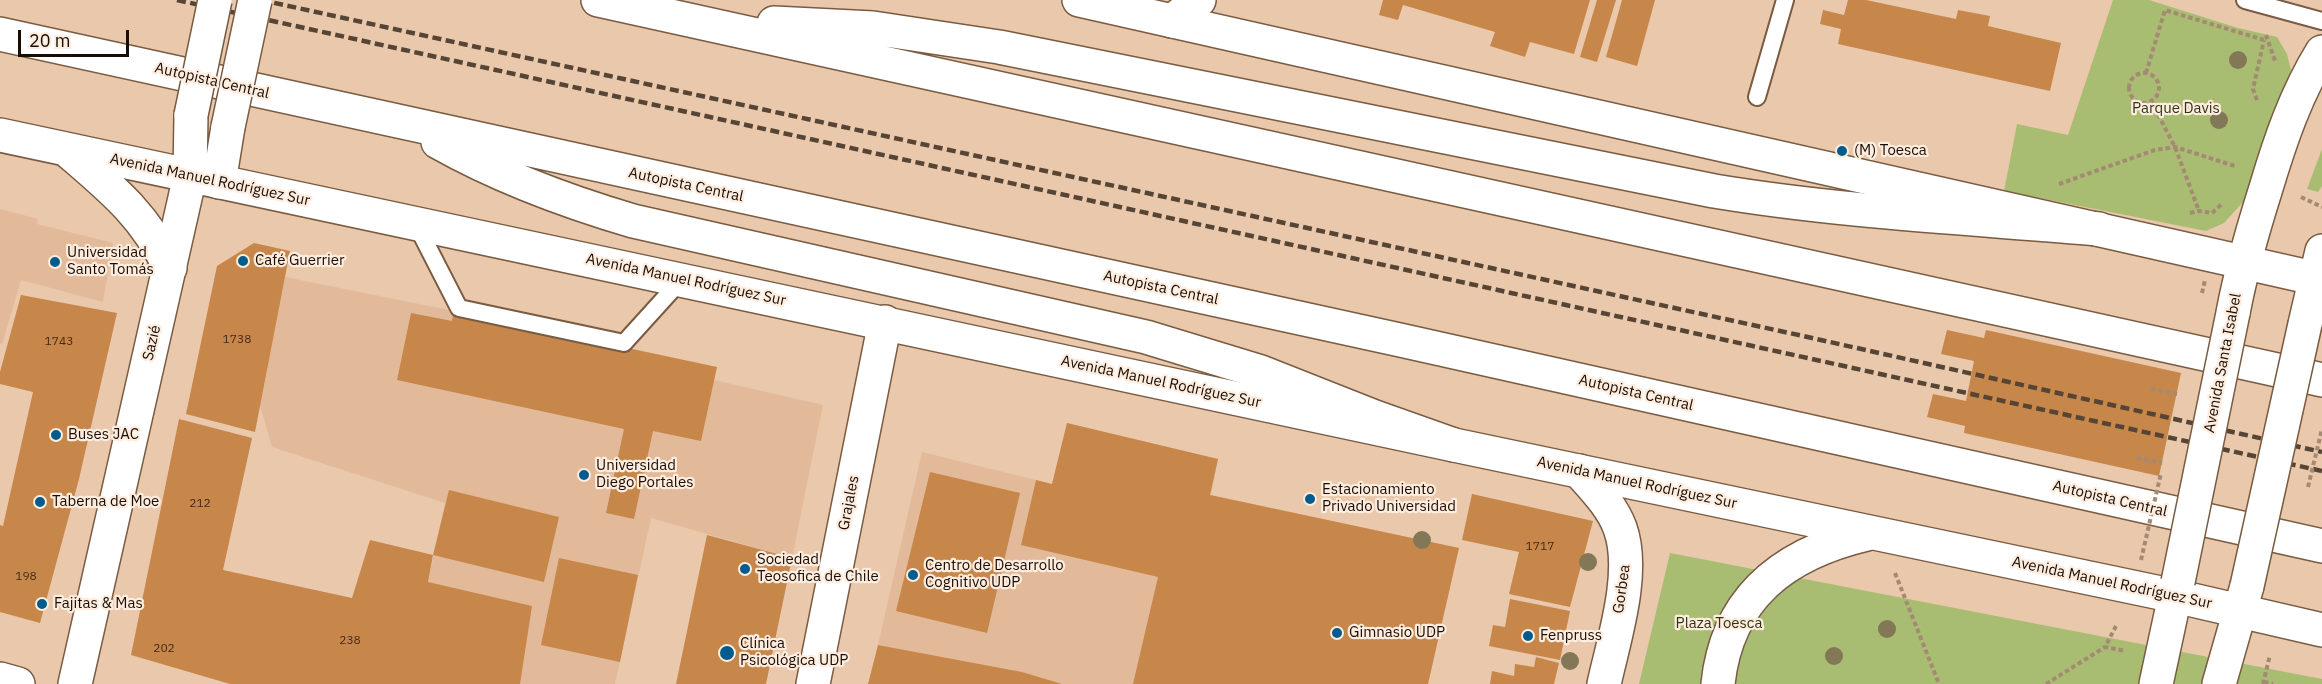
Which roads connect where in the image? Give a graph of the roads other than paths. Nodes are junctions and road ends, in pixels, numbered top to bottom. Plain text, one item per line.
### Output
1 (215, 0) edge
2 (255, 0) edge
3 (598, 0) edge
4 (1079, 0) edge
5 (1199, 0) edge
6 (1785, 0) edge
7 (2245, 0) edge
8 (1172, 21) junction
9 (2322, 21) edge
10 (700, 23) junction
11 (0, 34) edge
12 (2322, 52) edge
13 (1756, 96) dead end
14 (405, 124) junction
15 (0, 135) edge
16 (67, 150) junction
17 (204, 179) junction
18 (416, 223) junction
19 (2099, 229) junction
20 (2243, 261) junction
21 (170, 268) junction
22 (2320, 270) edge
23 (682, 279) junction
24 (885, 322) junction
25 (2322, 380) edge
26 (1455, 445) junction
27 (1579, 471) junction
28 (1883, 535) junction
29 (2322, 546) edge
30 (2176, 589) junction
31 (2244, 598) junction
32 (2322, 630) edge
33 (0, 679) edge
34 (18, 684) edge
35 (75, 684) edge
36 (813, 684) edge
37 (1604, 684) edge
38 (1718, 684) edge
39 (2156, 684) edge
40 (2219, 684) edge

1 - 17 main road, Sazié, bridge
2 - 17 main road, Sazié, bridge
3 - 10 main road
4 - 8 main road
5 - 8 main road
6 - 13 lane
7 - 9 lane
8 - 19 main road
10 - 19 main road
10 - 25 main road
11 - 14 main road, Autopista Central
12 - 20 main road, Avenida Santa Isabel
14 - 26 main road
14 - 29 main road, Autopista Central
15 - 16 main road, Avenida Manuel Rodríguez Sur
16 - 17 main road, Avenida Manuel Rodríguez Sur
16 - 21 main road
17 - 18 main road, Avenida Manuel Rodríguez Sur
17 - 21 main road, Sazié
18 - 23 main road, Avenida Manuel Rodríguez Sur
18 - 23 lane
19 - 20 main road
20 - 22 main road
20 - 30 main road, Avenida Santa Isabel, bridge
21 - 35 main road, Sazié
22 - 31 main road, bridge
23 - 24 main road, Avenida Manuel Rodríguez Sur
24 - 26 main road, Avenida Manuel Rodríguez Sur
24 - 36 main road, Grajales
26 - 27 main road, Avenida Manuel Rodríguez Sur
27 - 28 main road, Avenida Manuel Rodríguez Sur
27 - 37 main road, Gorbea
28 - 30 main road, Avenida Manuel Rodríguez Sur
28 - 38 main road
30 - 31 main road, Avenida Manuel Rodríguez Sur
30 - 39 main road, Avenida Santa Isabel
31 - 32 main road, Avenida Manuel Rodríguez Sur
31 - 40 main road
33 - 34 main road

